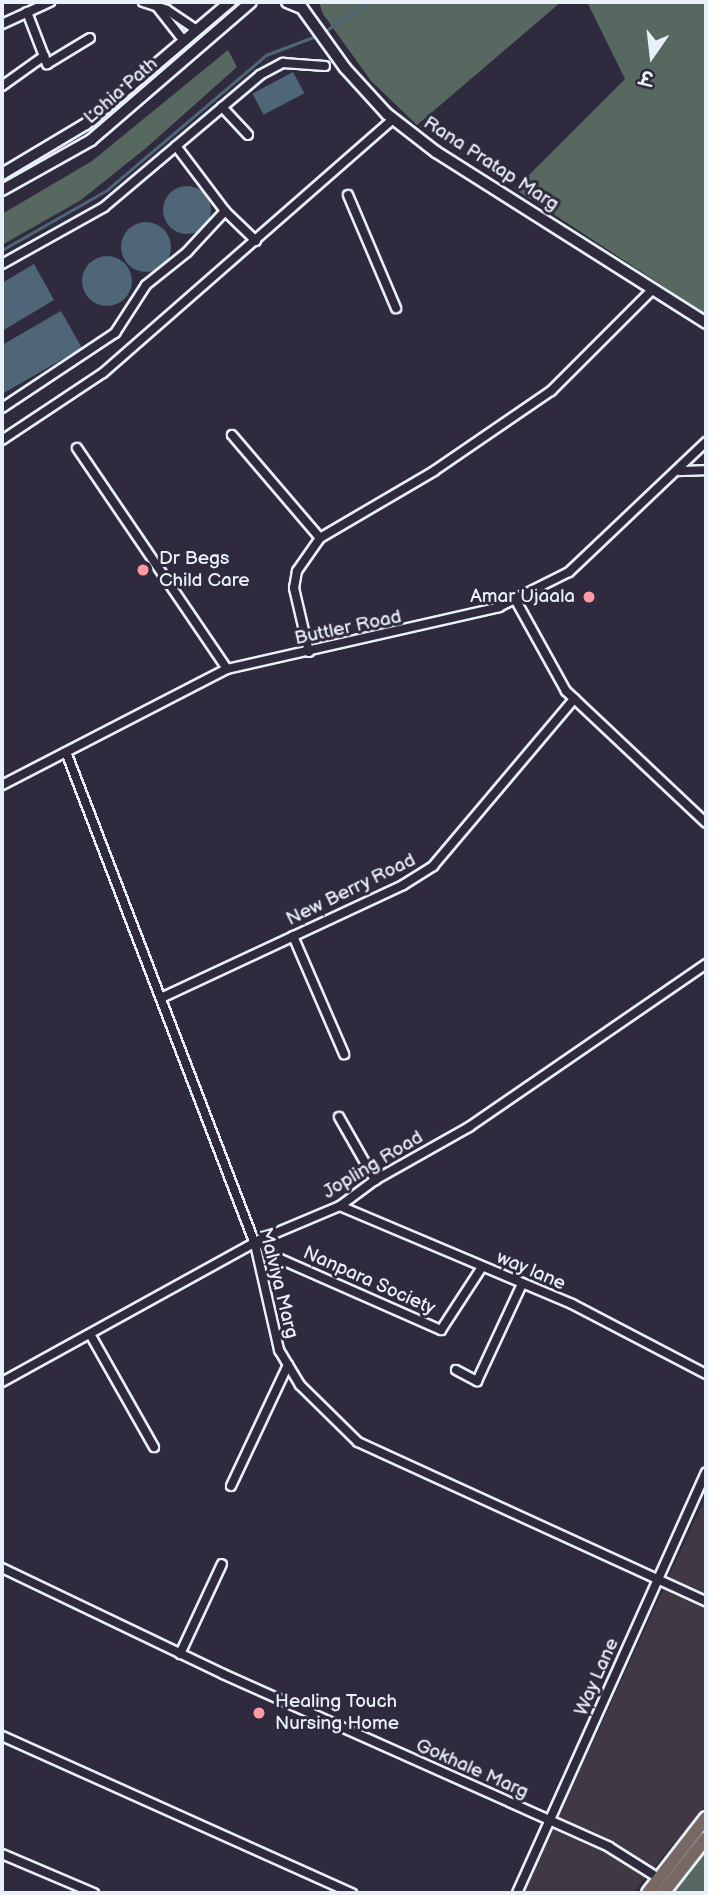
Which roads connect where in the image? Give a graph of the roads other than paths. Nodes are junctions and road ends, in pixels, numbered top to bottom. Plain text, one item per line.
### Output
1 (50, 2) edge
2 (143, 2) edge
3 (230, 2) edge
4 (264, 2) edge
5 (288, 2) edge
6 (250, 3) edge
7 (158, 8) junction
8 (303, 8) edge
9 (27, 12) junction
10 (2, 24) edge
11 (197, 30) junction
12 (90, 38) dead end
13 (184, 41) junction
14 (44, 56) junction
15 (325, 66) dead end
16 (2, 86) edge
17 (222, 107) junction
18 (393, 119) junction
19 (248, 135) dead end
20 (176, 146) junction
21 (2, 174) edge
22 (2, 190) edge
23 (348, 195) dead end
24 (225, 211) junction
25 (256, 241) junction
26 (2, 264) edge
27 (653, 289) junction
28 (396, 308) dead end
29 (706, 323) edge
30 (2, 408) edge
31 (232, 435) dead end
32 (2, 440) edge
33 (706, 442) edge
34 (78, 449) dead end
35 (706, 470) edge
36 (680, 471) junction
37 (320, 538) junction
38 (515, 599) junction
39 (309, 652) junction
40 (227, 669) junction
41 (574, 698) junction
42 (66, 752) junction
43 (2, 785) edge
44 (706, 823) edge
45 (293, 936) junction
46 (706, 964) edge
47 (160, 998) junction
48 (344, 1054) dead end
49 (339, 1117) dead end
50 (375, 1180) junction
51 (340, 1206) junction
52 (257, 1242) junction
53 (482, 1268) junction
54 (521, 1286) junction
55 (90, 1334) junction
56 (288, 1366) junction
57 (456, 1370) dead end
58 (706, 1374) edge
59 (2, 1382) edge
60 (154, 1447) dead end
61 (706, 1473) edge
62 (231, 1486) dead end
63 (222, 1564) dead end
64 (2, 1568) edge
65 (658, 1580) junction
66 (706, 1601) edge
67 (180, 1654) junction
68 (2, 1736) edge
69 (706, 1818) edge
70 (550, 1821) junction
71 (706, 1838) edge
72 (2, 1854) edge
73 (660, 1879) junction
74 (94, 1893) edge
75 (352, 1893) edge
76 (517, 1893) edge
77 (648, 1893) edge
78 (663, 1893) edge

1 - 9 street
2 - 7 street
3 - 11 main road, Lohia Path
4 - 6 main road
5 - 8 main road, Rana Pratap Marg
6 - 22 main road, Lohia Path
7 - 11 street
7 - 13 street
8 - 18 main road, Rana Pratap Marg
9 - 10 street
9 - 14 street
11 - 13 main road, Lohia Path
12 - 14 street
13 - 21 main road, Lohia Path
14 - 16 street
15 - 17 street
17 - 19 street
17 - 20 street
18 - 25 street
18 - 27 main road, Rana Pratap Marg
20 - 24 street
20 - 26 street
23 - 28 street
24 - 25 street
24 - 30 street
25 - 32 street
27 - 29 main road, Rana Pratap Marg
27 - 37 street
31 - 37 street
33 - 36 street, Buttler Road
34 - 40 street
35 - 36 street
36 - 38 street, Buttler Road
37 - 39 street
38 - 39 street, Buttler Road
38 - 41 street
39 - 40 street, Buttler Road
40 - 42 street, Buttler Road
41 - 44 street
41 - 45 street, New Berry Road
42 - 43 street, Buttler Road
42 - 47 street, Malviya Marg
45 - 47 street, New Berry Road
45 - 48 street
46 - 50 street, Jopling Road
47 - 52 street, Malviya Marg
49 - 50 street
50 - 51 street, Jopling Road
51 - 52 street, Jopling Road
51 - 53 street, way lane
52 - 53 street, Nanpara Society
52 - 55 street, Jopling Road
52 - 56 street, Malviya Marg
53 - 54 street, way lane
54 - 57 street
54 - 58 street, way lane
55 - 59 street, Jopling Road
55 - 60 street
56 - 62 street
56 - 65 street, Malviya Marg
61 - 65 street, Way Lane
63 - 67 street
64 - 67 street, Gokhale Marg
65 - 66 street, Malviya Marg
65 - 70 street, Way Lane
67 - 70 street, Gokhale Marg
68 - 75 street
69 - 73 main road
70 - 73 street, Gokhale Marg
70 - 76 street, Way Lane
71 - 78 main road
72 - 74 street
73 - 77 main road

